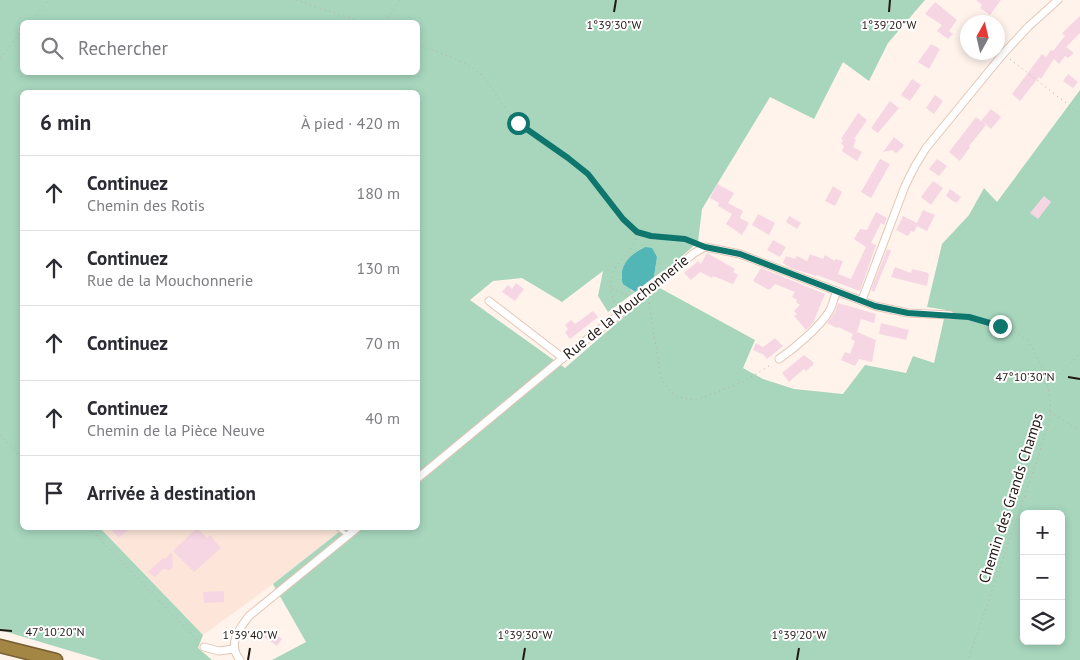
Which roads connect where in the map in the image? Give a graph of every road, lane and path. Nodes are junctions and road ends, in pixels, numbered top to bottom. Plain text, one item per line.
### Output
1 (49, 0) edge
2 (296, 0) edge
3 (400, 0) edge
4 (1058, 0) edge
5 (32, 20) edge
6 (355, 20) edge
7 (386, 20) edge
8 (20, 33) edge
9 (420, 45) edge
10 (1005, 52) edge
11 (1005, 56) edge
12 (0, 58) edge
13 (998, 60) edge
14 (1080, 114) edge
15 (637, 232) junction
16 (705, 247) junction
17 (611, 288) junction
18 (837, 291) junction
19 (642, 297) junction
20 (862, 300) junction
21 (489, 301) dead end
22 (622, 312) junction
23 (950, 315) joint
24 (1080, 354) edge
25 (563, 358) junction
26 (779, 360) joint
27 (1047, 383) junction
28 (1050, 411) junction
29 (1080, 431) edge
30 (0, 435) edge
31 (20, 456) edge
32 (420, 476) edge
33 (91, 530) edge
34 (340, 530) edge
35 (355, 530) edge
36 (348, 536) junction
37 (0, 646) edge
38 (204, 647) joint
39 (234, 649) junction
40 (56, 660) edge
41 (240, 660) edge
42 (968, 660) edge

1 - 5 path
2 - 6 path
3 - 7 path
4 - 10 street
8 - 12 path
9 - 15 path
11 - 14 path
13 - 20 street
15 - 16 path
15 - 17 path
16 - 18 street, Rue de la Mouchonnerie
16 - 19 street, Rue de la Mouchonnerie
17 - 19 path
17 - 22 path
18 - 20 street, Rue de la Mouchonnerie
18 - 26 street
19 - 22 street, Rue de la Mouchonnerie
19 - 26 path
20 - 23 street, Rue de la Mouchonnerie
21 - 25 street
22 - 25 street, Rue de la Mouchonnerie
23 - 27 path, Chemin des Grands Champs
24 - 27 path
25 - 32 street, Rue de la Mouchonnerie
27 - 28 path, Chemin des Grands Champs
28 - 29 path
28 - 42 path, Chemin des Grands Champs
30 - 31 path
33 - 38 path
34 - 36 lane
35 - 36 street
36 - 39 street
37 - 40 highway
38 - 39 street
39 - 41 street

